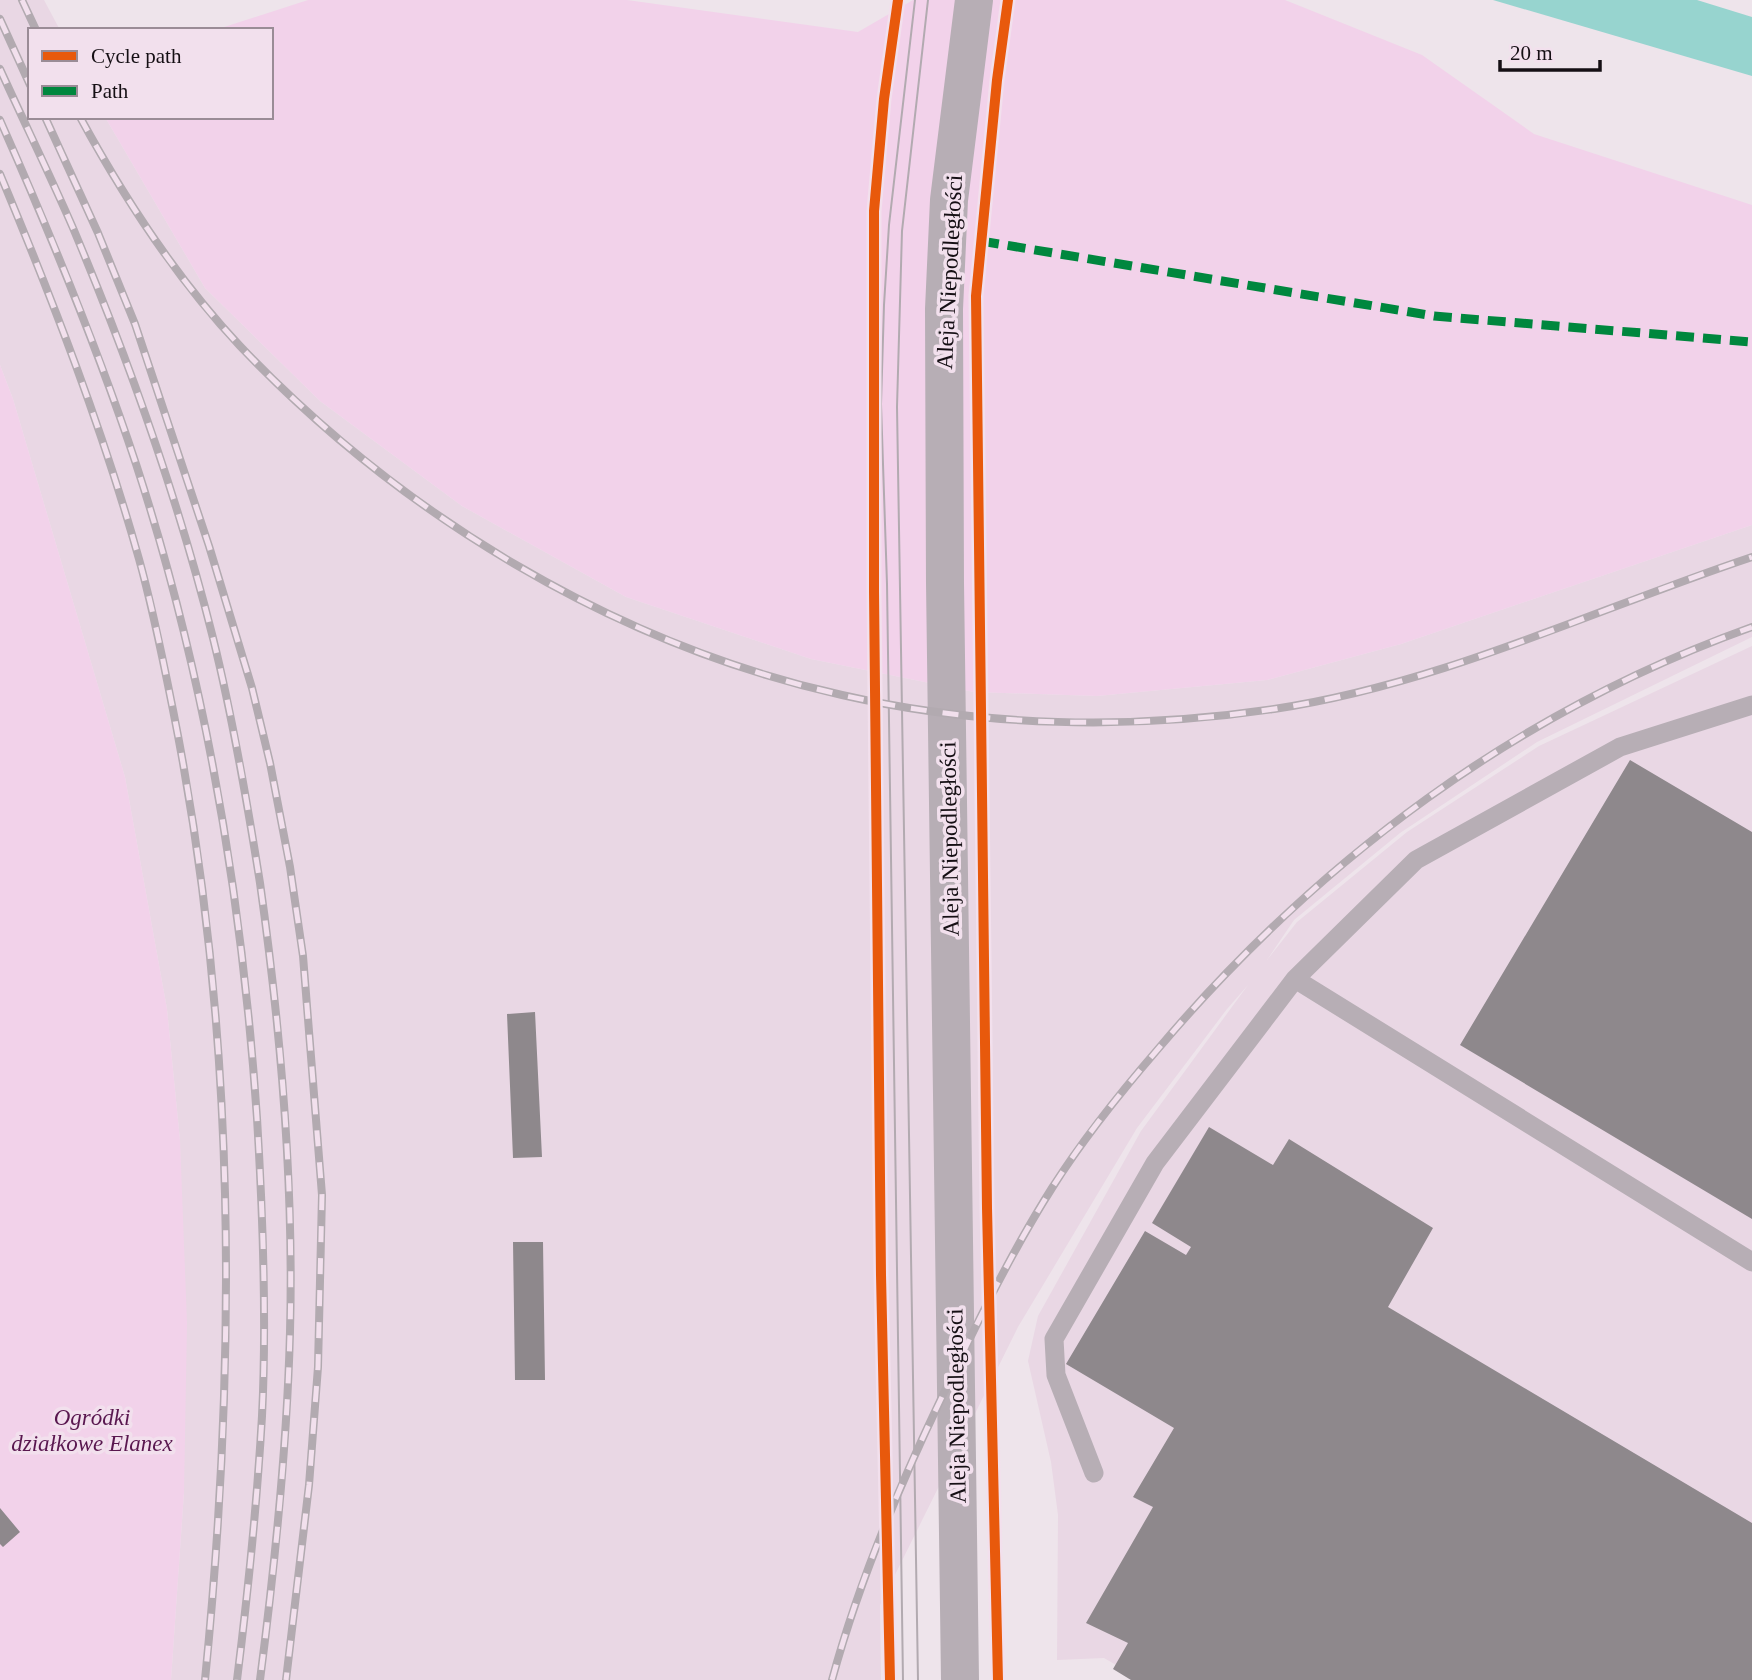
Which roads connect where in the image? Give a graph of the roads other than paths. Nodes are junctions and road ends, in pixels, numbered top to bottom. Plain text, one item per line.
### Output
1 (974, 0) edge
2 (1752, 705) edge
3 (1295, 979) junction
4 (1752, 1262) edge
5 (1094, 1473) dead end
6 (960, 1680) edge

1 - 6 street, Aleja Niepodległości
2 - 3 lane
3 - 4 lane
3 - 5 lane

